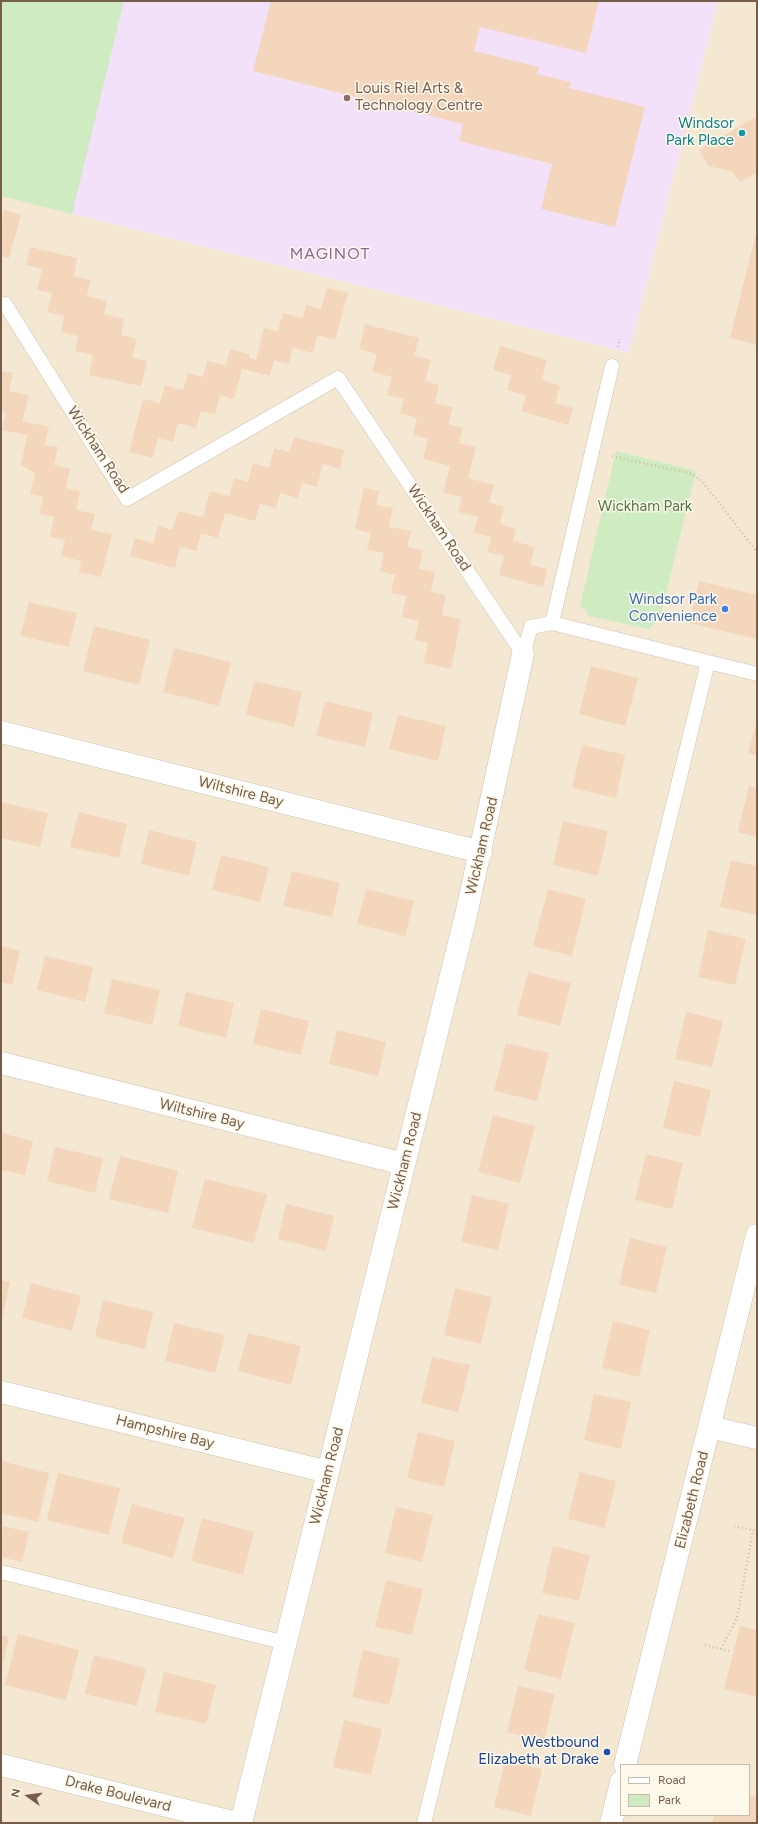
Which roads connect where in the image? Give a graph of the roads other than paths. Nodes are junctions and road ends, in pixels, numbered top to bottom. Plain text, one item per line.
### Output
1 (1, 305) edge
2 (612, 366) dead end
3 (552, 623) junction
4 (523, 654) junction
5 (708, 662) junction
6 (757, 674) edge
7 (1, 732) edge
8 (481, 852) junction
9 (1, 1063) edge
10 (404, 1164) junction
11 (757, 1234) edge
12 (1, 1392) edge
13 (710, 1427) junction
14 (757, 1438) edge
15 (328, 1472) junction
16 (1, 1572) edge
17 (286, 1643) junction
18 (625, 1764) edge
19 (1, 1765) edge
20 (620, 1786) edge
21 (236, 1823) edge
22 (241, 1823) edge
23 (424, 1823) edge
24 (611, 1823) edge

1 - 4 lane, Wickham Road
2 - 3 lane
3 - 4 lane
3 - 5 lane
4 - 8 street, Wickham Road
5 - 6 lane
5 - 23 lane
7 - 8 street, Wiltshire Bay
8 - 10 street, Wickham Road
9 - 10 street, Wiltshire Bay
10 - 15 street, Wickham Road
11 - 13 street, Elizabeth Road
12 - 15 street, Hampshire Bay
13 - 14 street
13 - 18 street, Elizabeth Road
15 - 17 street, Wickham Road
16 - 17 lane
17 - 22 street, Wickham Road
19 - 21 street, Drake Boulevard
20 - 24 street

